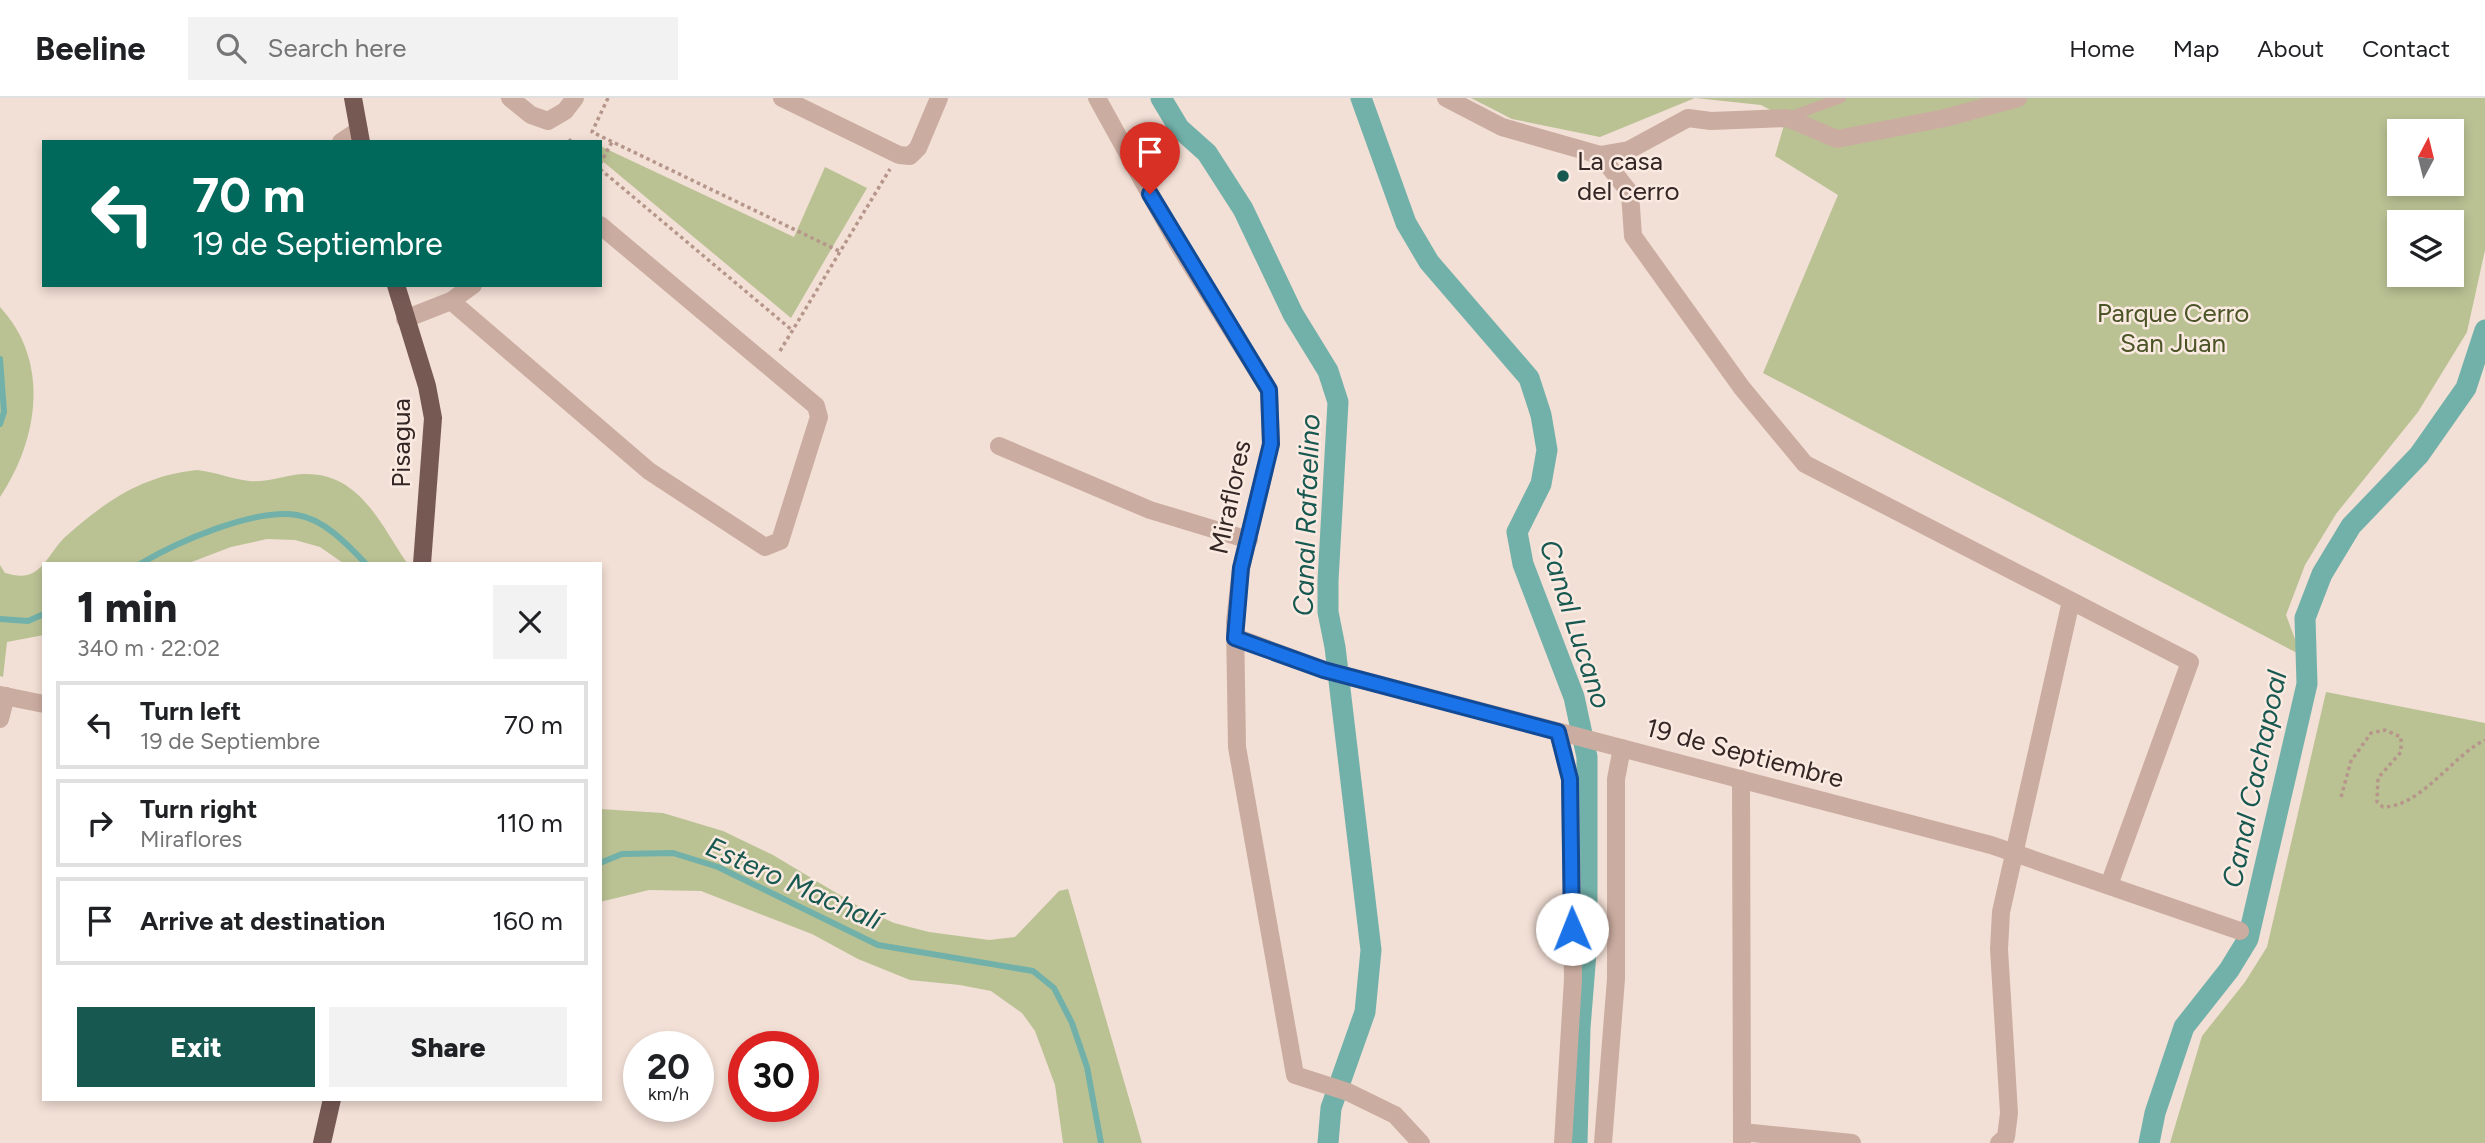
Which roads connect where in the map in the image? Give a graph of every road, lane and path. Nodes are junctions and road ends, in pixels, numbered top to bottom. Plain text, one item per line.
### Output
1 (354, 98) edge
2 (510, 98) edge
3 (575, 98) edge
4 (608, 98) edge
5 (782, 98) edge
6 (939, 98) edge
7 (1097, 98) edge
8 (1446, 98) edge
9 (1840, 98) edge
10 (2018, 98) edge
11 (1787, 118) junction
12 (360, 136) edge
13 (612, 142) junction
14 (898, 155) junction
15 (1600, 155) junction
16 (602, 160) edge
17 (602, 171) edge
18 (602, 227) edge
19 (839, 251) junction
20 (397, 287) edge
21 (470, 287) edge
22 (451, 300) junction
23 (405, 318) junction
24 (793, 331) junction
25 (771, 368) junction
26 (999, 446) dead end
27 (1249, 540) junction
28 (422, 558) edge
29 (2071, 601) junction
30 (1235, 638) junction
31 (3, 696) edge
32 (42, 704) edge
33 (0, 719) edge
34 (1564, 733) junction
35 (2485, 740) edge
36 (1622, 748) junction
37 (1741, 779) junction
38 (2341, 797) dead end
39 (2015, 853) junction
40 (2109, 885) junction
41 (2240, 931) dead end
42 (332, 1101) edge
43 (1742, 1137) edge
44 (2004, 1141) edge
45 (322, 1143) edge
46 (1421, 1143) edge
47 (1563, 1143) edge
48 (1604, 1143) edge
49 (1853, 1143) edge

1 - 12 main road
2 - 3 street
4 - 13 path
5 - 14 street
6 - 14 street
7 - 27 street, Miraflores
8 - 15 street
9 - 11 lane
10 - 11 street
11 - 15 street
13 - 16 path
13 - 19 path
14 - 19 path
15 - 29 street
17 - 24 path
18 - 25 street
19 - 24 path
20 - 23 main road, Pisagua
21 - 22 street
22 - 23 street
22 - 25 street
23 - 28 main road, Pisagua
24 - 25 path
26 - 27 street
27 - 30 street, Miraflores
29 - 39 street
29 - 40 street
30 - 34 street, 19 de Septiembre
30 - 46 street, Miraflores
31 - 32 street
31 - 33 street
34 - 36 street, 19 de Septiembre
34 - 47 street
35 - 38 path
36 - 37 street, 19 de Septiembre
36 - 48 street
37 - 39 street, 19 de Septiembre
37 - 43 street
39 - 40 street, 19 de Septiembre
39 - 44 street
40 - 41 street, 19 de Septiembre
42 - 45 main road
43 - 49 street

